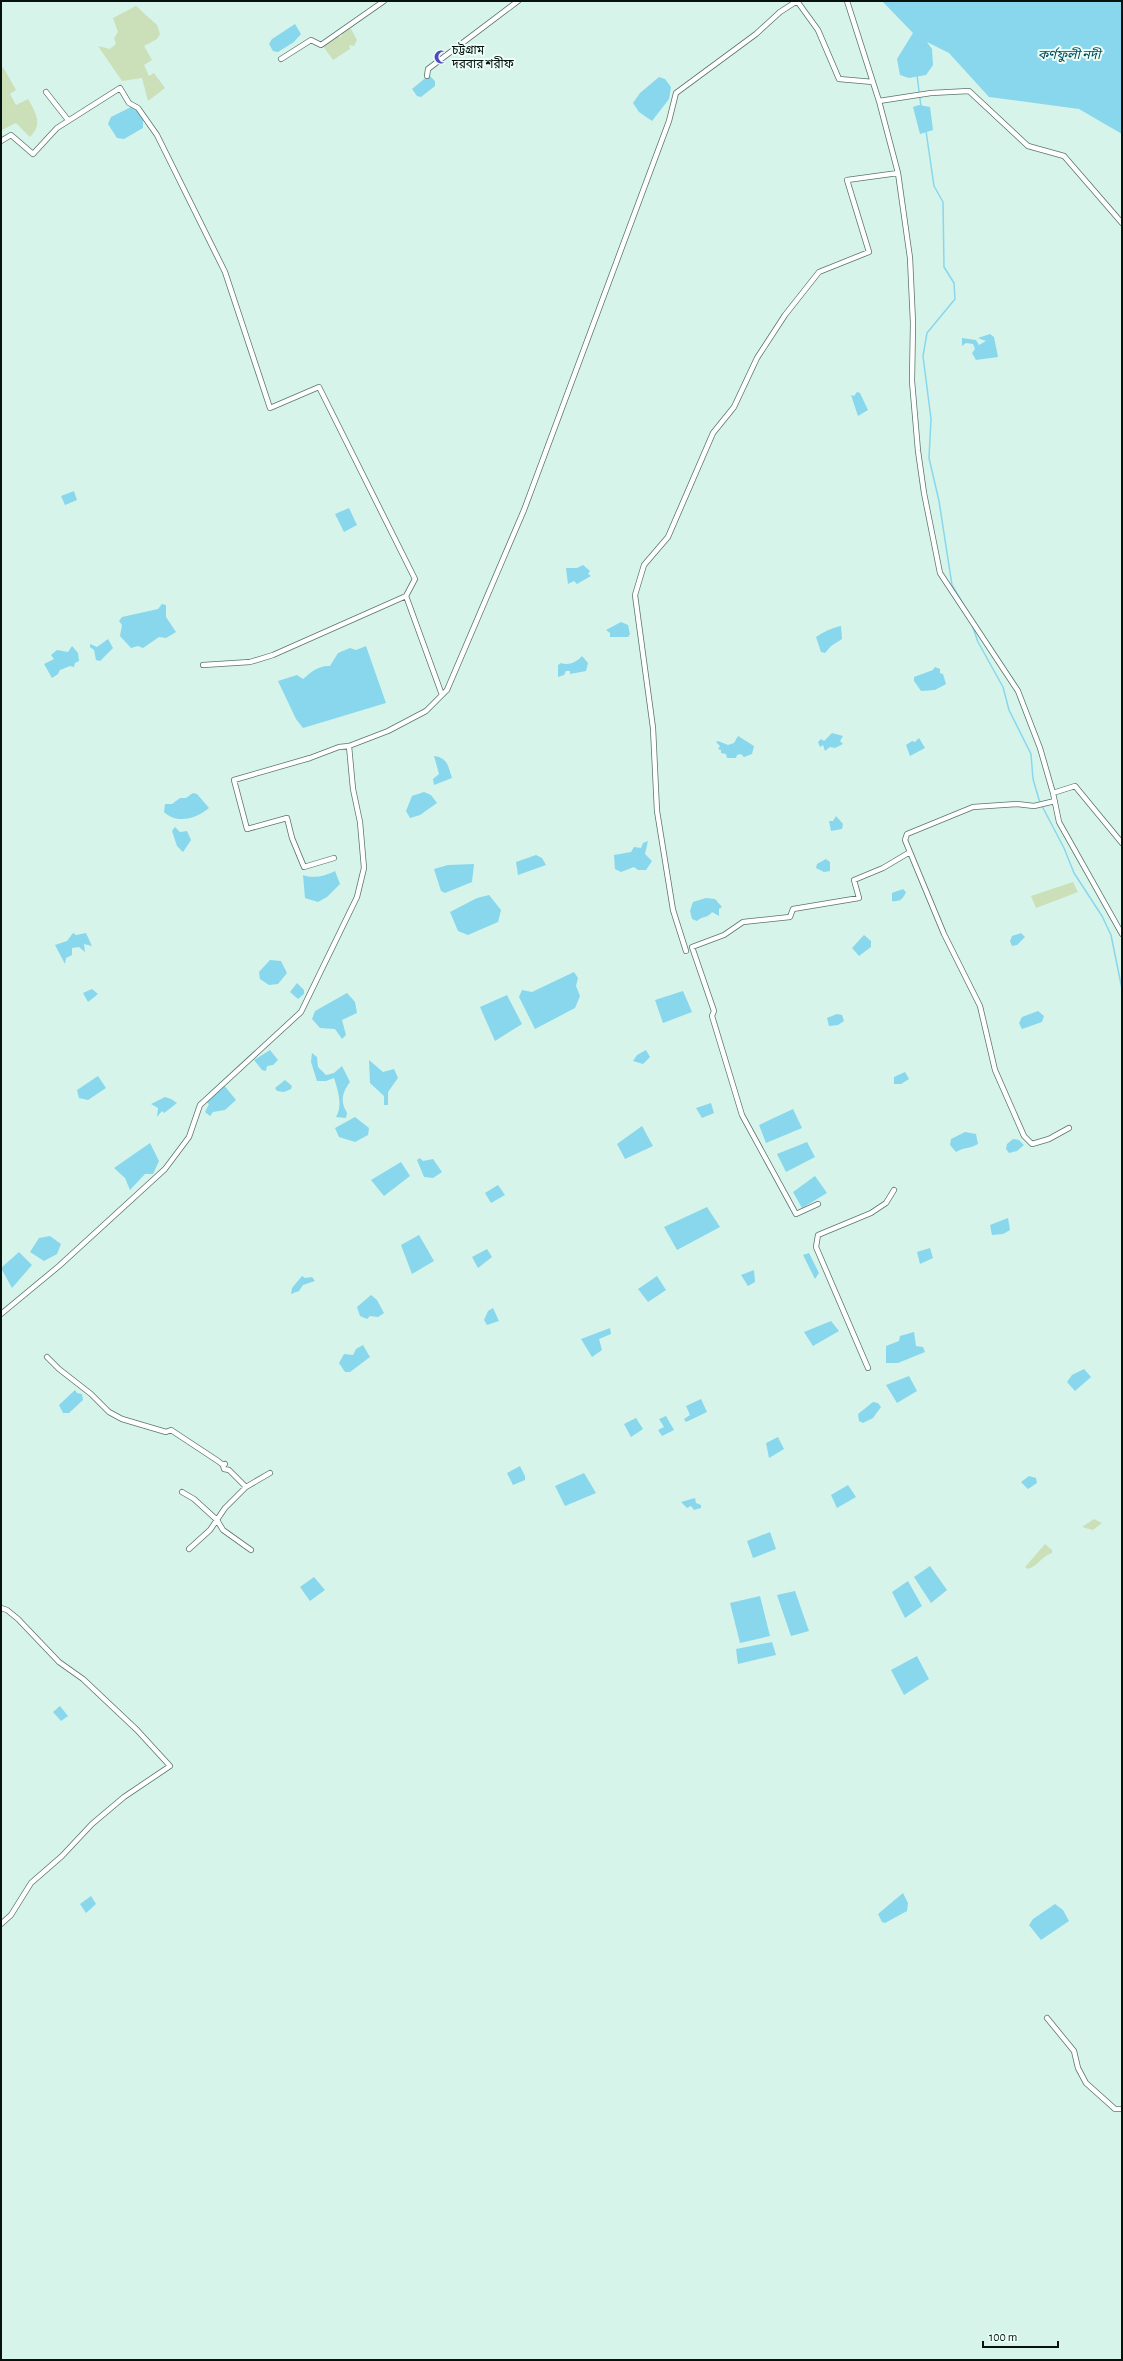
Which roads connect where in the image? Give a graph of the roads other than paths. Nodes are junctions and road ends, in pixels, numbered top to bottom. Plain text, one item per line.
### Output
1 (384, 1) edge
2 (518, 1) edge
3 (797, 1) edge
4 (847, 1) edge
5 (281, 59) dead end
6 (427, 76) dead end
7 (873, 82) junction
8 (46, 92) dead end
9 (879, 101) junction
10 (68, 120) junction
11 (1, 141) edge
12 (898, 173) junction
13 (1122, 223) edge
14 (406, 596) junction
15 (203, 665) dead end
16 (442, 695) junction
17 (350, 746) junction
18 (1053, 793) junction
19 (1055, 801) junction
20 (1122, 843) edge
21 (910, 852) junction
22 (334, 858) dead end
23 (1122, 934) edge
24 (686, 950) dead end
25 (1069, 1128) dead end
26 (894, 1190) dead end
27 (818, 1204) dead end
28 (1, 1314) edge
29 (47, 1357) dead end
30 (868, 1368) dead end
31 (270, 1473) dead end
32 (246, 1487) junction
33 (182, 1492) dead end
34 (217, 1520) junction
35 (189, 1548) dead end
36 (251, 1550) dead end
37 (1, 1608) edge
38 (1, 1924) edge
39 (1047, 2018) dead end
40 (1122, 2109) edge

1 - 5 street
2 - 6 street
3 - 7 street
3 - 16 street
4 - 7 street
7 - 9 street
8 - 10 street
9 - 12 street
9 - 13 street
10 - 11 street
10 - 14 street
12 - 18 street
12 - 24 street
14 - 15 street
14 - 16 street
16 - 17 street
17 - 22 street
17 - 28 street
18 - 19 street
18 - 20 street
19 - 21 street
19 - 23 street
21 - 25 street
21 - 27 street
26 - 30 street
29 - 32 street
31 - 32 street
32 - 34 street
33 - 34 street
34 - 35 street
34 - 36 street
37 - 38 street
39 - 40 street

